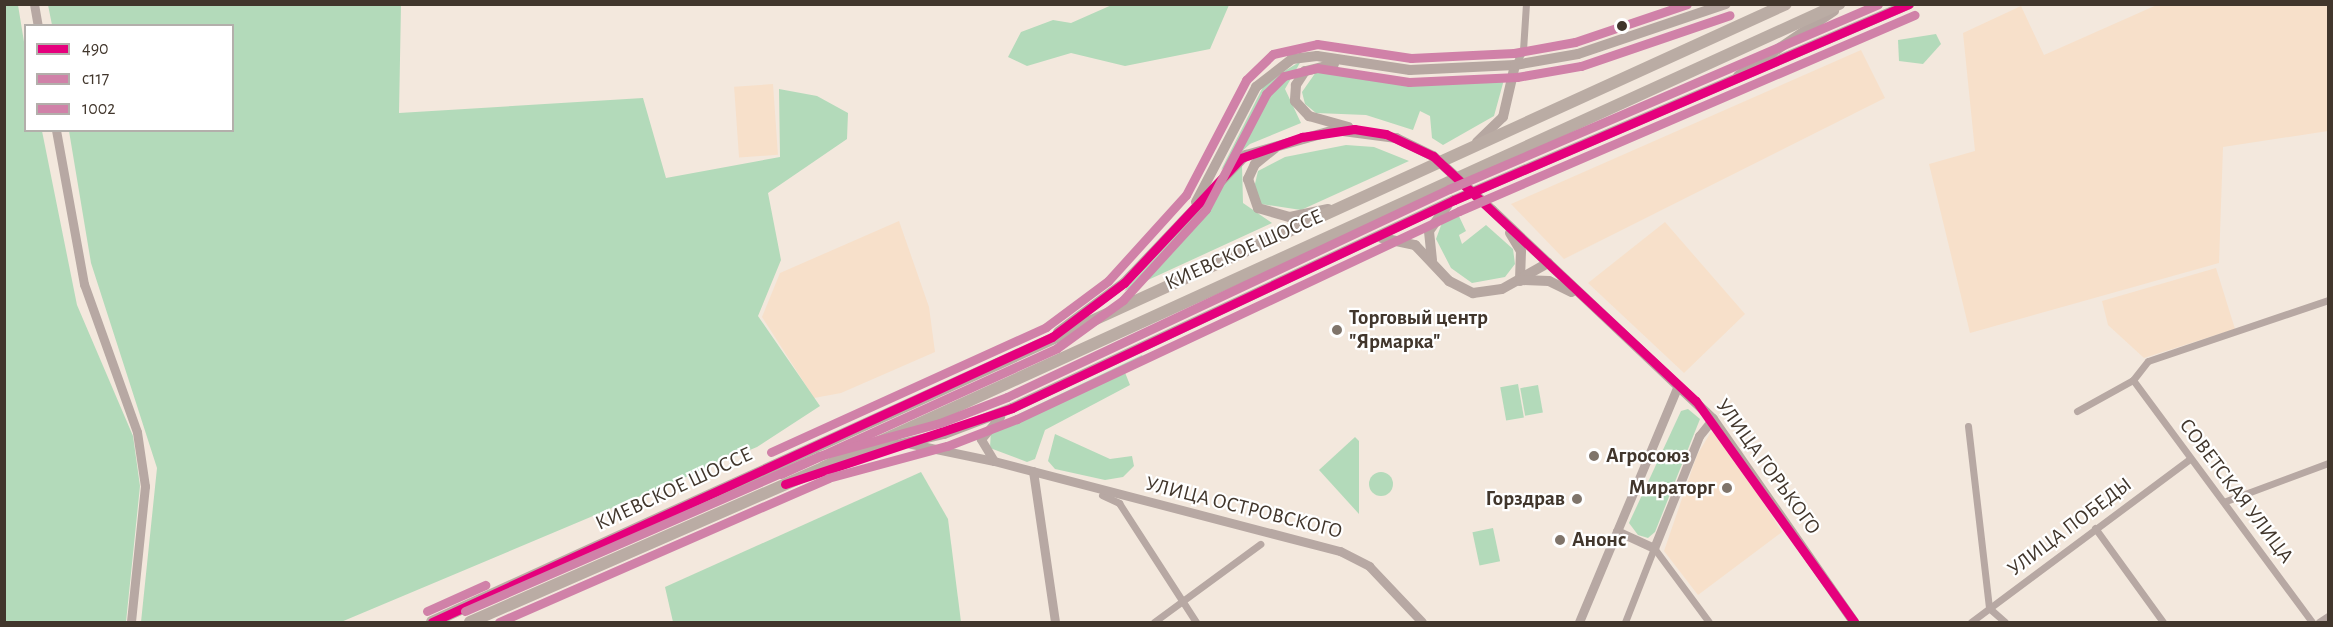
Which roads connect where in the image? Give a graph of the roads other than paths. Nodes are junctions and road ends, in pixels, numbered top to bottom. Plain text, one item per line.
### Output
1 (34, 4) edge
2 (1526, 4) edge
3 (1726, 4) edge
4 (1786, 4) edge
5 (1839, 4) edge
6 (1844, 4) edge
7 (1910, 4) edge
8 (38, 24) edge
9 (1347, 63) junction
10 (1515, 65) junction
11 (1724, 87) junction
12 (1353, 129) junction
13 (56, 132) edge
14 (1284, 142) junction
15 (1471, 147) junction
16 (1454, 200) junction
17 (1196, 202) junction
18 (1336, 206) junction
19 (1492, 210) junction
20 (1376, 238) junction
21 (1432, 260) junction
22 (1548, 263) junction
23 (1520, 280) junction
24 (1583, 298) junction
25 (2328, 300) edge
26 (1052, 337) junction
27 (2133, 381) junction
28 (1678, 385) junction
29 (1012, 408) junction
30 (2077, 411) dead end
31 (1713, 419) junction
32 (1968, 426) dead end
33 (906, 443) junction
34 (2190, 459) junction
35 (994, 460) junction
36 (2328, 463) edge
37 (824, 467) junction
38 (1033, 471) junction
39 (1102, 495) dead end
40 (2226, 501) junction
41 (2095, 528) junction
42 (1617, 531) junction
43 (1260, 544) dead end
44 (1654, 548) junction
45 (1182, 601) junction
46 (1989, 608) junction
47 (2328, 616) edge
48 (131, 622) edge
49 (432, 622) edge
50 (470, 622) edge
51 (1055, 622) edge
52 (1154, 622) edge
53 (1196, 622) edge
54 (1419, 622) edge
55 (1579, 622) edge
56 (1625, 622) edge
57 (1709, 622) edge
58 (1854, 622) edge
59 (1971, 622) edge
60 (2005, 622) edge
61 (2163, 622) edge
62 (2312, 622) edge
63 (2319, 622) edge

1 - 8 street
2 - 10 street
3 - 10 main road
4 - 15 highway, КИЕВСКОЕ ШОССЕ
5 - 37 highway, КИЕВСКОЕ ШОССЕ
6 - 11 main road
7 - 11 main road
9 - 10 main road
9 - 12 main road
9 - 17 main road
10 - 15 main road
11 - 16 main road
12 - 14 main road
12 - 19 main road, bridge
13 - 48 street
14 - 17 main road
14 - 18 main road
15 - 18 highway, КИЕВСКОЕ ШОССЕ
16 - 20 main road
16 - 21 main road
17 - 26 main road
18 - 26 highway, КИЕВСКОЕ ШОССЕ
19 - 22 main road
19 - 23 main road
20 - 21 main road
20 - 29 main road
21 - 23 main road
22 - 23 main road
22 - 24 main road
23 - 24 main road
24 - 28 main road, УЛИЦА ГОРЬКОГО
25 - 27 street
26 - 49 highway, КИЕВСКОЕ ШОССЕ
27 - 30 street
27 - 34 street, СОВЕТСКАЯ УЛИЦА
28 - 31 main road, УЛИЦА ГОРЬКОГО
28 - 42 street
29 - 33 main road
29 - 35 street
31 - 44 street
31 - 58 main road, УЛИЦА ГОРЬКОГО
32 - 46 street
33 - 35 street, УЛИЦА ОСТРОВСКОГО
33 - 37 main road
34 - 40 street, СОВЕТСКАЯ УЛИЦА
34 - 41 street, УЛИЦА ПОБЕДЫ
35 - 38 street, УЛИЦА ОСТРОВСКОГО
36 - 40 street
37 - 50 highway, КИЕВСКОЕ ШОССЕ
38 - 51 street
38 - 54 street, УЛИЦА ОСТРОВСКОГО
39 - 45 street
40 - 62 street, СОВЕТСКАЯ УЛИЦА
41 - 46 street, УЛИЦА ПОБЕДЫ
41 - 61 street
42 - 44 street
42 - 55 street
43 - 45 street
44 - 56 street
44 - 57 street
45 - 52 street
45 - 53 street
46 - 59 street, УЛИЦА ПОБЕДЫ
46 - 60 street
47 - 63 street

